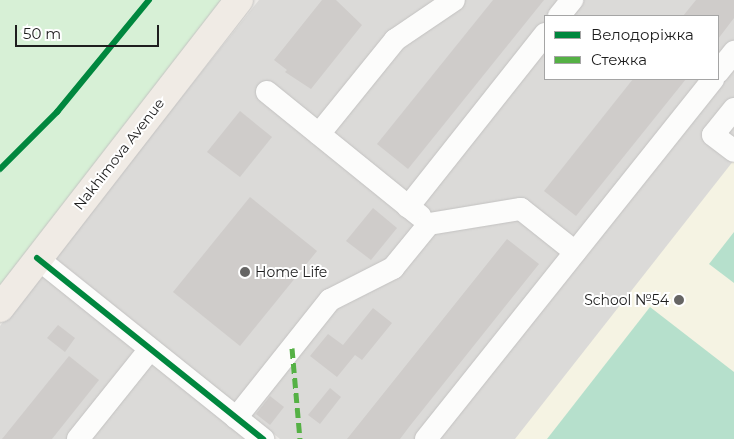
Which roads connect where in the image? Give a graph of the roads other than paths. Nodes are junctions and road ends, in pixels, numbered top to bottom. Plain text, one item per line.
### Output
1 (239, 0) edge
2 (454, 0) edge
3 (572, 0) edge
4 (560, 15) edge
5 (544, 35) edge
6 (734, 52) edge
7 (719, 71) edge
8 (712, 80) edge
9 (267, 92) dead end
10 (734, 109) edge
11 (319, 134) junction
12 (734, 151) edge
13 (408, 207) junction
14 (429, 224) junction
15 (575, 252) junction
16 (37, 258) junction
17 (0, 308) edge
18 (150, 349) junction
19 (249, 432) edge
20 (78, 439) edge
21 (426, 439) edge

1 - 16 main road, Nakhimova Avenue
2 - 11 street
3 - 4 street
5 - 13 street
6 - 7 street
8 - 15 street
9 - 11 street
10 - 12 street
11 - 13 street
13 - 14 street
14 - 15 street
14 - 19 street
15 - 21 street
16 - 17 main road, Nakhimova Avenue
16 - 18 street
18 - 19 street
18 - 20 street

